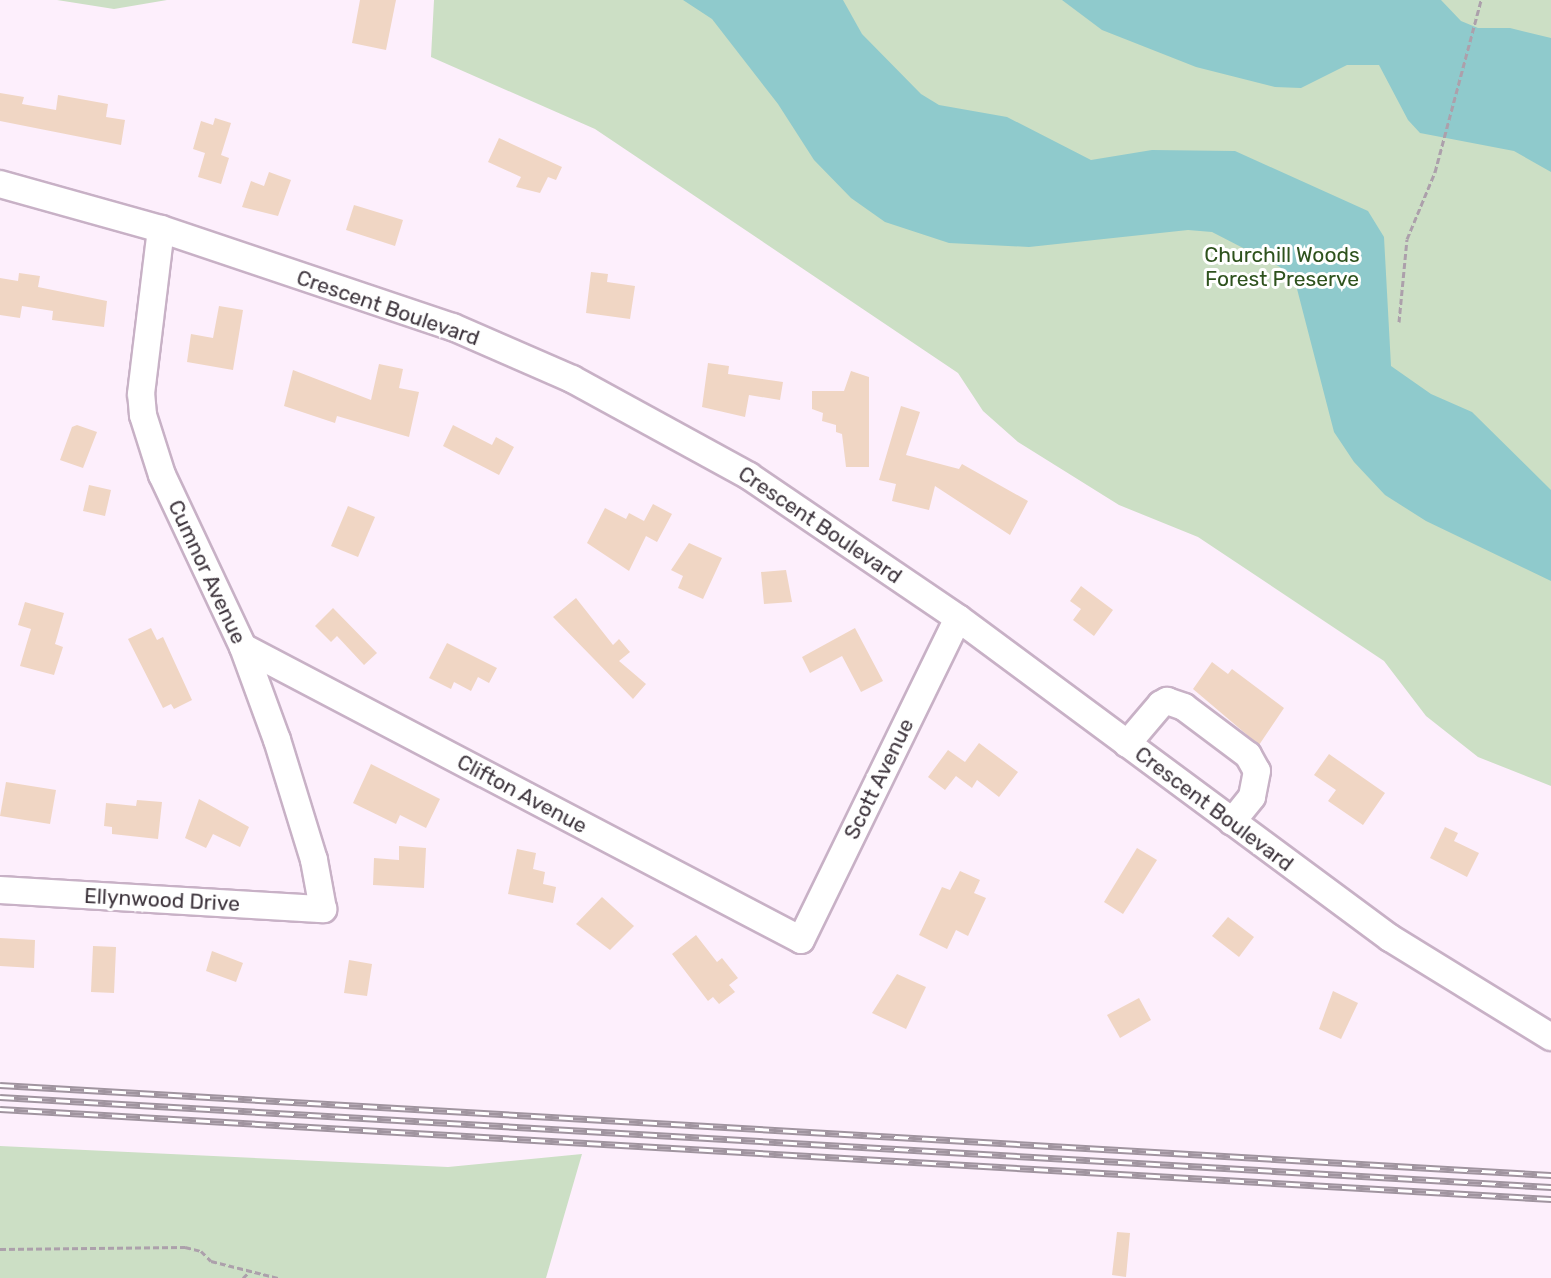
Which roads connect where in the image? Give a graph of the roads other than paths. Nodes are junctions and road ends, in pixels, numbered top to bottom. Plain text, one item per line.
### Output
1 (0, 184) edge
2 (161, 229) junction
3 (958, 618) junction
4 (243, 647) junction
5 (1126, 744) junction
6 (1232, 822) junction
7 (0, 890) edge
8 (323, 909) joint
9 (801, 940) joint
10 (1551, 1037) edge

1 - 2 street, Crescent Boulevard
2 - 3 street, Crescent Boulevard
2 - 4 street, Cumnor Avenue
3 - 5 street, Crescent Boulevard
3 - 9 street, Scott Avenue
4 - 8 street, Cumnor Avenue
4 - 9 street, Clifton Avenue
5 - 6 street, Crescent Boulevard
5 - 6 street
6 - 10 street, Crescent Boulevard
7 - 8 street, Ellynwood Drive

